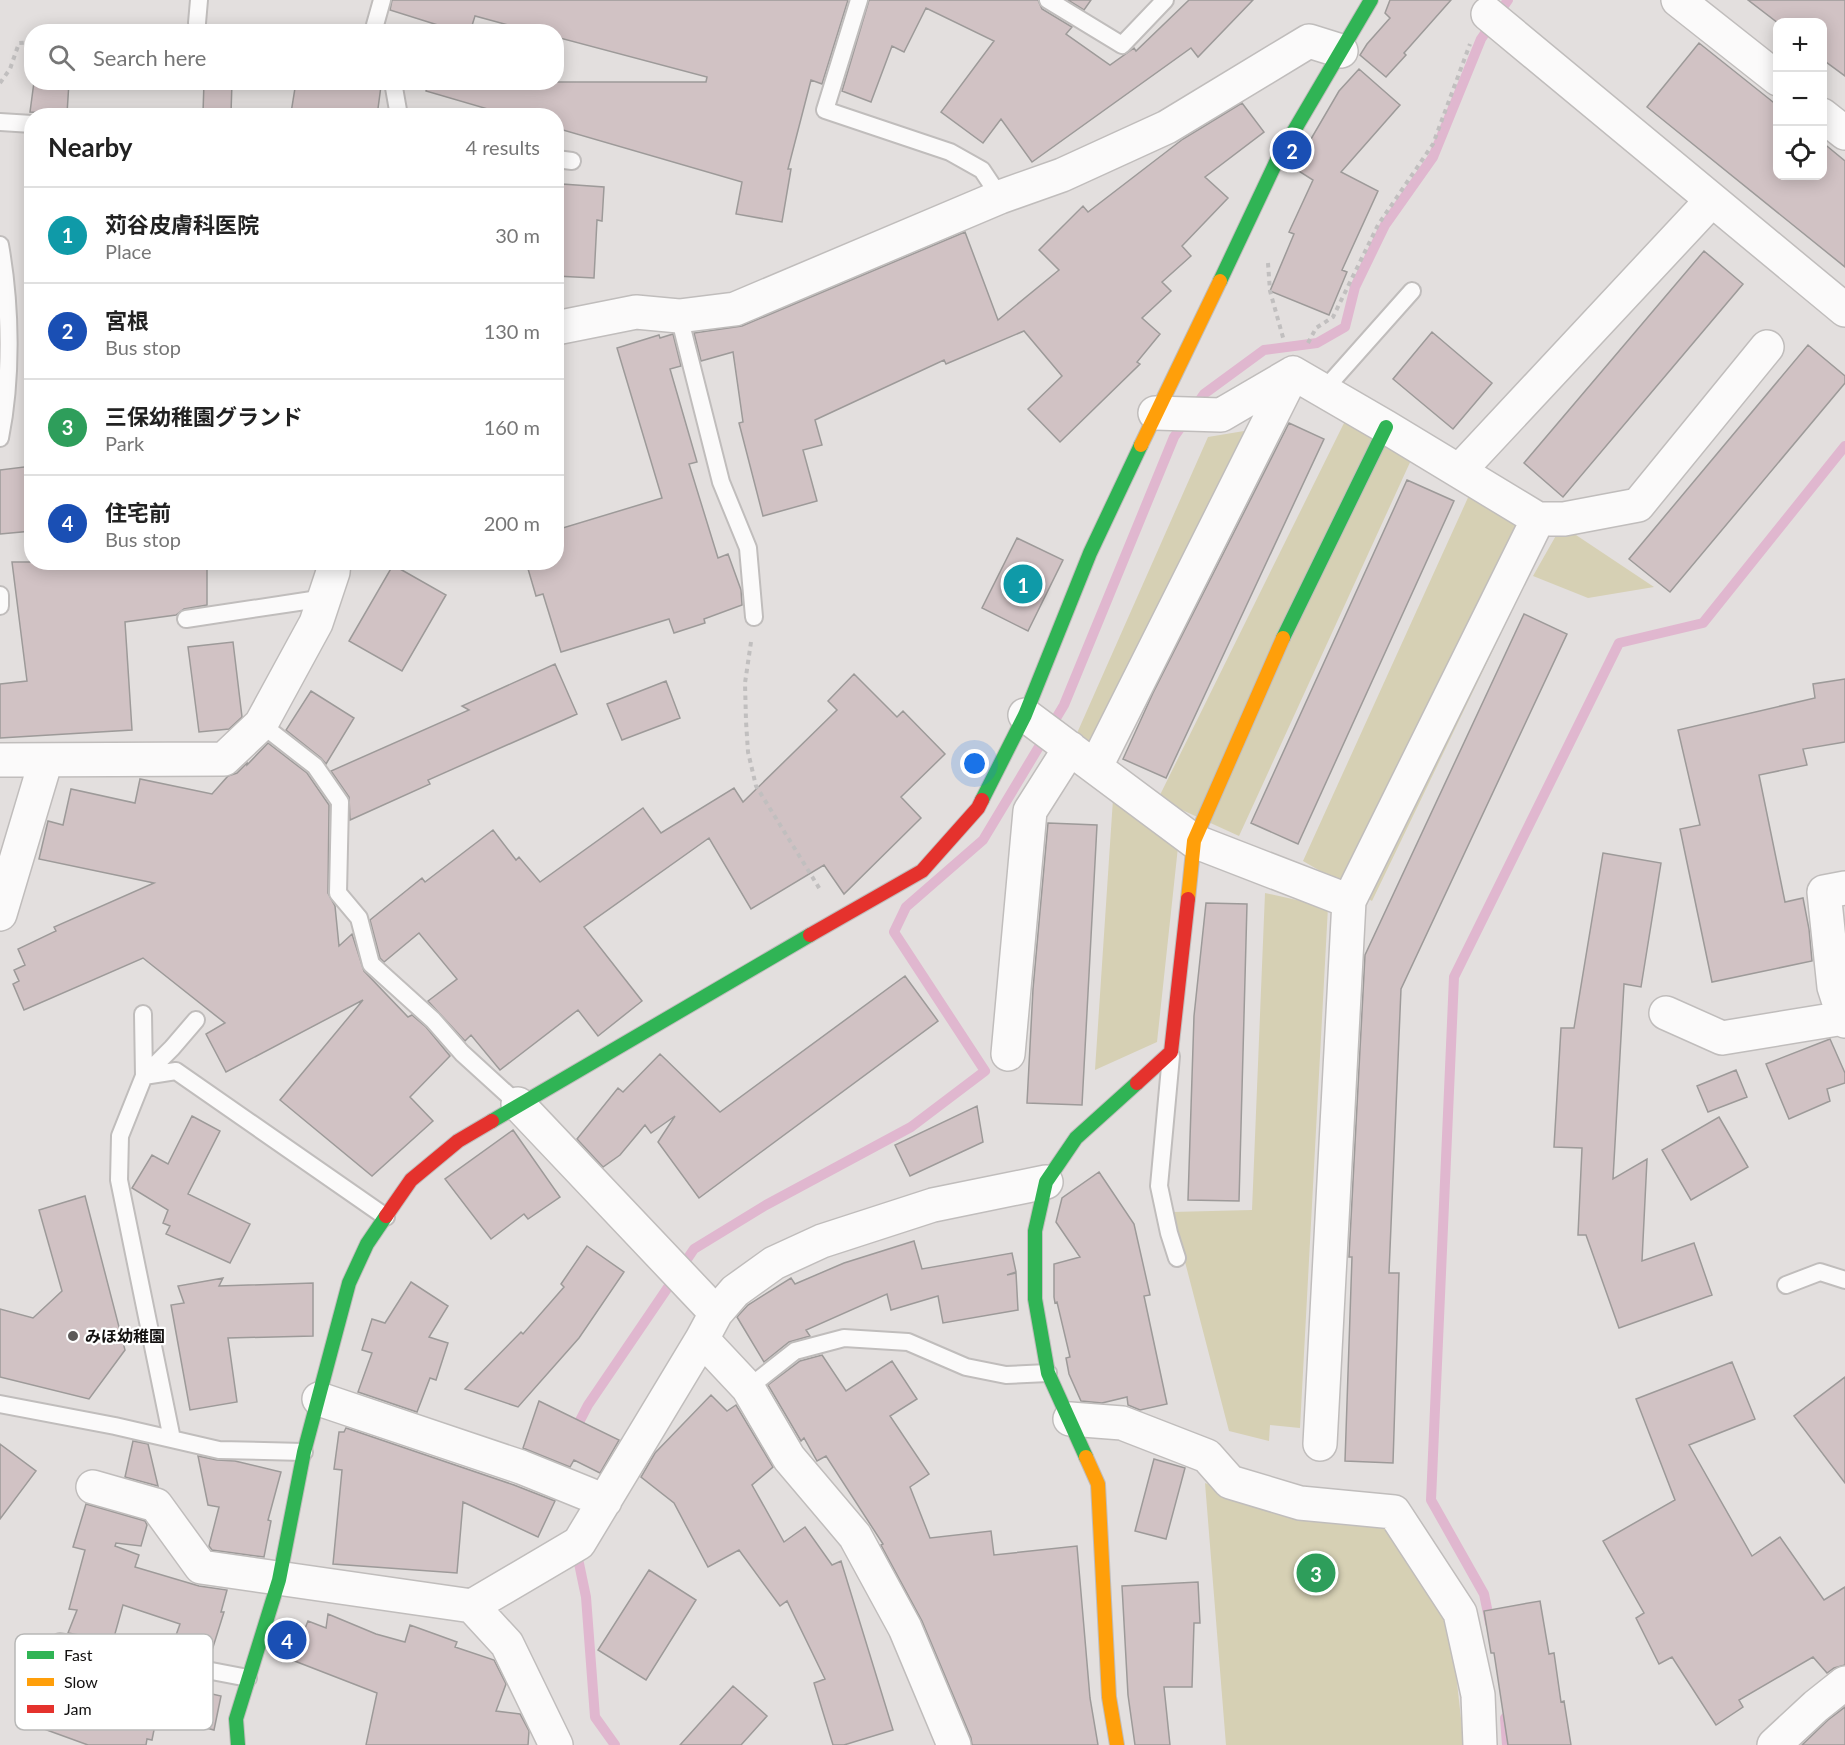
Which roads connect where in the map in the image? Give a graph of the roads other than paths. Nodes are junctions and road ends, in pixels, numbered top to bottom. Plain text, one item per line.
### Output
1 (199, 0) edge
2 (382, 0) edge
3 (860, 0) edge
4 (1048, 0) edge
5 (1165, 0) edge
6 (1371, 0) edge
7 (1678, 0) edge
8 (1488, 14) road end
9 (197, 23) dead end
10 (375, 24) edge
11 (1341, 51) junction
12 (1773, 75) edge
13 (394, 90) edge
14 (398, 108) edge
15 (1827, 119) edge
16 (0, 122) edge
17 (24, 124) edge
18 (1845, 133) edge
19 (1000, 197) junction
20 (1712, 200) junction
21 (0, 245) edge
22 (1412, 291) dead end
23 (1845, 310) edge
24 (679, 316) junction
25 (564, 326) edge
26 (1767, 347) dead end
27 (1293, 373) junction
28 (1323, 391) junction
29 (1155, 413) junction
30 (1386, 427) junction
31 (0, 438) edge
32 (1459, 471) junction
33 (1538, 519) junction
34 (333, 570) edge
35 (0, 595) edge
36 (323, 603) junction
37 (0, 606) edge
38 (754, 617) road end
39 (186, 619) dead end
40 (1025, 715) junction
41 (261, 724) junction
42 (1083, 757) junction
43 (0, 760) edge
44 (46, 760) junction
45 (1194, 842) junction
46 (1845, 888) edge
47 (1349, 902) junction
48 (0, 914) edge
49 (1666, 1013) dead end
50 (143, 1014) dead end
51 (196, 1020) dead end
52 (1844, 1020) edge
53 (1171, 1052) junction
54 (1008, 1054) dead end
55 (144, 1076) junction
56 (518, 1104) junction
57 (1046, 1182) junction
58 (386, 1217) junction
59 (1178, 1258) dead end
60 (1845, 1280) edge
61 (1786, 1285) dead end
62 (709, 1326) junction
63 (1048, 1373) junction
64 (748, 1388) junction
65 (319, 1399) junction
66 (0, 1404) edge
67 (1070, 1419) junction
68 (172, 1439) junction
69 (1320, 1444) dead end
70 (304, 1452) junction
71 (93, 1487) dead end
72 (605, 1501) junction
73 (279, 1580) junction
74 (472, 1606) junction
75 (213, 1671) edge
76 (248, 1678) junction
77 (1845, 1683) edge
78 (238, 1745) edge
79 (556, 1745) edge
80 (954, 1745) edge
81 (1117, 1745) edge
82 (1480, 1745) edge
83 (1774, 1745) edge

1 - 9 lane
2 - 10 lane
3 - 19 lane
4 - 5 lane
6 - 11 street
7 - 12 street
8 - 20 street
11 - 19 street
11 - 29 street
13 - 14 lane
15 - 18 street
16 - 17 lane
19 - 24 street
20 - 23 street
20 - 32 street
21 - 31 lane
22 - 28 lane
24 - 25 street
24 - 38 lane
26 - 33 street
27 - 28 street
27 - 29 street
27 - 42 street
28 - 30 street
29 - 40 street
30 - 32 street
30 - 45 street
32 - 33 street
33 - 47 street
34 - 36 street
35 - 37 lane
36 - 39 lane
36 - 41 street
40 - 42 street
40 - 56 street
41 - 44 street
41 - 56 lane
42 - 45 street
42 - 54 street
43 - 44 street
44 - 48 street
45 - 47 street
45 - 53 street
46 - 52 street
47 - 69 street
49 - 52 street
50 - 55 lane
51 - 55 lane
53 - 57 street
53 - 59 lane
55 - 58 lane
55 - 68 lane
56 - 58 street
56 - 62 street
57 - 62 street
57 - 63 street
58 - 65 street
60 - 61 lane
62 - 64 street
62 - 72 street
63 - 64 lane
63 - 67 street
64 - 80 street
65 - 70 street
65 - 72 street
66 - 68 lane
67 - 81 street
67 - 82 street
68 - 70 lane
70 - 73 street
71 - 73 street
72 - 74 street
73 - 74 street
73 - 76 street
74 - 79 street
75 - 76 lane
76 - 78 street
77 - 83 street

